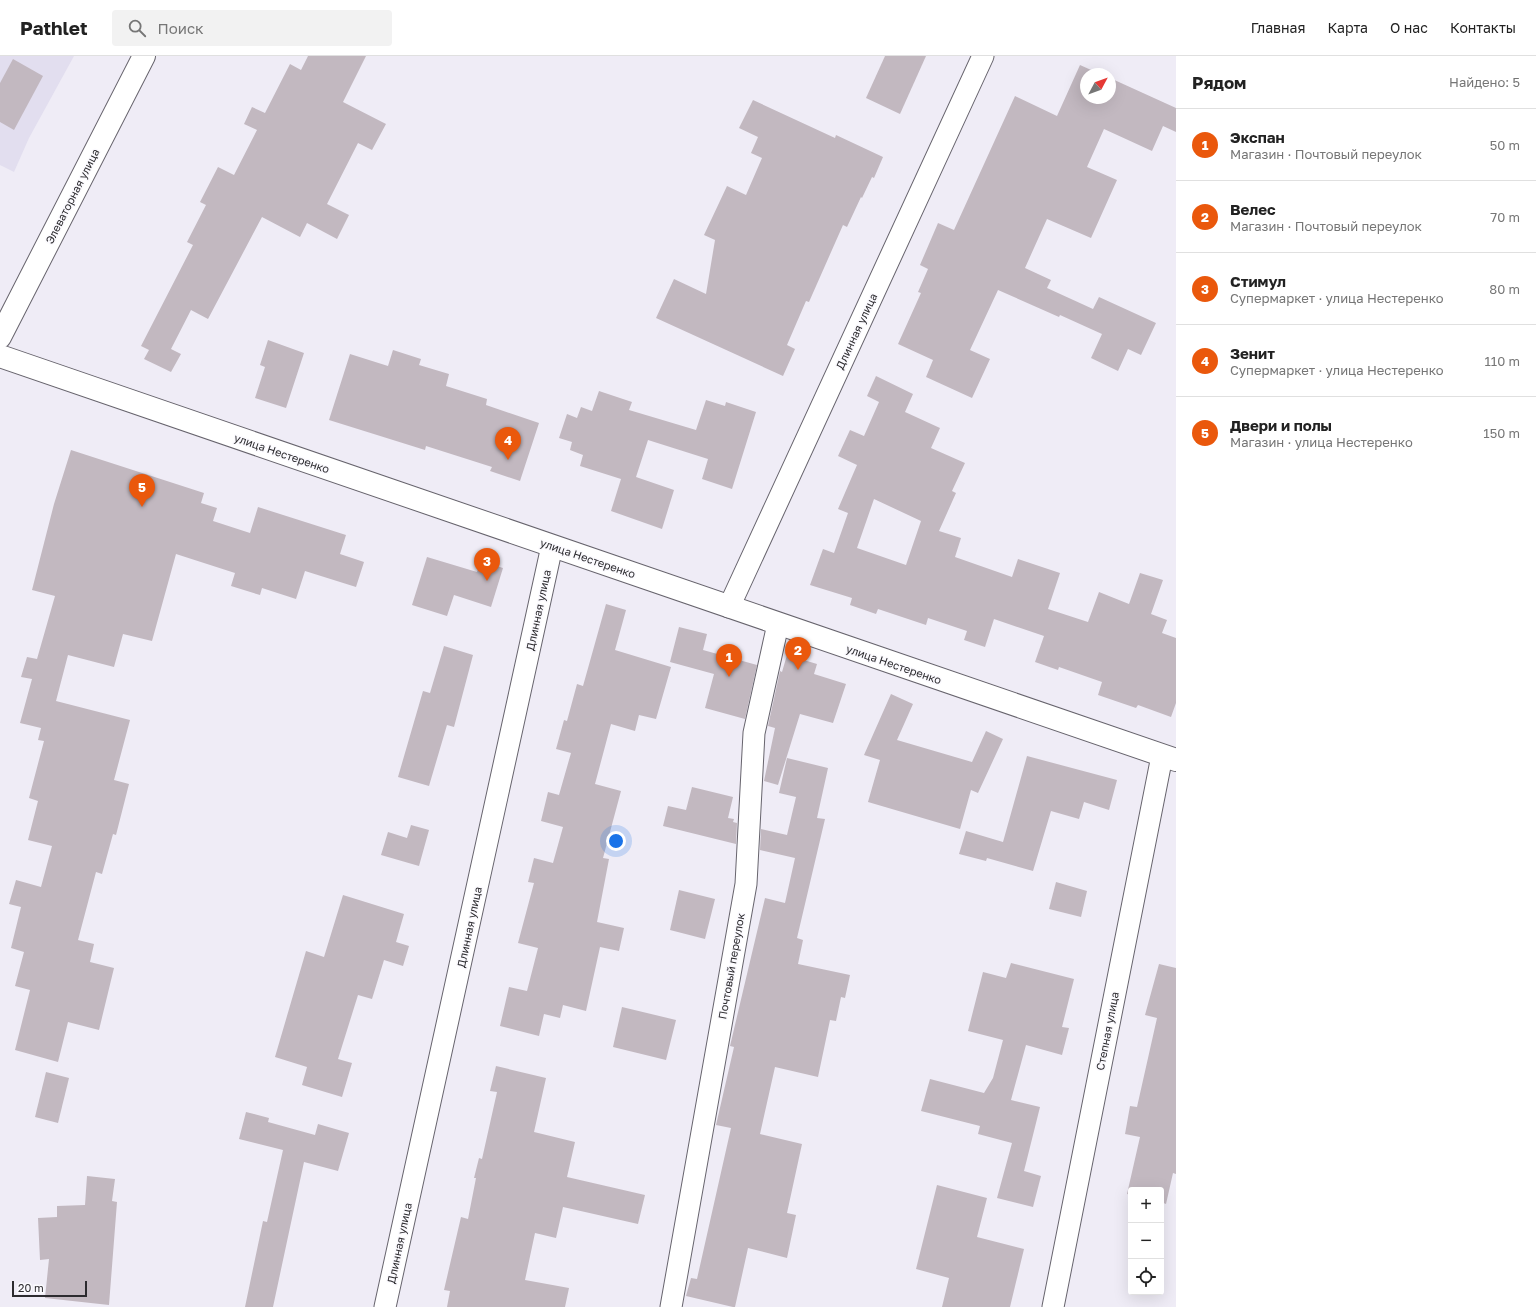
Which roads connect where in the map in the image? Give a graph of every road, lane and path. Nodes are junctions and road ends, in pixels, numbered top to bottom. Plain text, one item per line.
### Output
1 (144, 56) edge
2 (983, 56) edge
3 (0, 337) edge
4 (0, 356) edge
5 (552, 546) junction
6 (729, 607) junction
7 (778, 624) junction
8 (1169, 758) edge
9 (385, 1307) edge
10 (671, 1307) edge
11 (1053, 1307) edge

1 - 3 street, Элеваторная улица
2 - 6 street, Длинная улица
4 - 5 street, улица Нестеренко
5 - 6 street, улица Нестеренко
5 - 9 street, Длинная улица
6 - 7 street, улица Нестеренко
7 - 8 street, улица Нестеренко
7 - 10 street, Почтовый переулок
8 - 11 street, Степная улица

